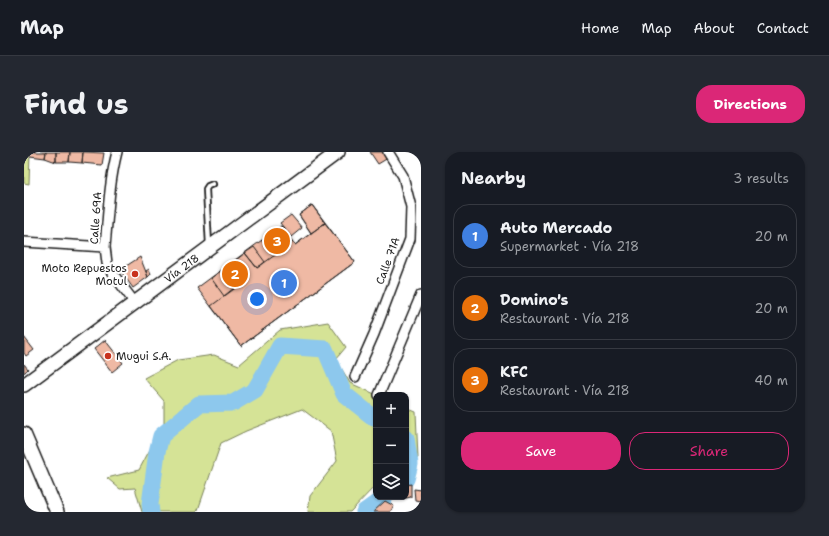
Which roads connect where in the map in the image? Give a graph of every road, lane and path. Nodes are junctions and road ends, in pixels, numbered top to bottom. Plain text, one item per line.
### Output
1 (117, 152) edge
2 (338, 152) edge
3 (388, 152) edge
4 (212, 184) dead end
5 (24, 242) edge
6 (105, 247) junction
7 (209, 248) junction
8 (421, 295) edge
9 (135, 303) junction
10 (355, 377) dead end
11 (24, 385) edge
12 (380, 392) edge
13 (24, 434) edge
14 (57, 512) edge

1 - 6 street, Calle 69A
2 - 7 main road, Vía 218
3 - 10 street, Calle 71A
4 - 7 lane
5 - 6 street
6 - 9 street, Calle 69A
7 - 9 main road, Vía 218
8 - 12 street
9 - 11 main road, Vía 218
13 - 14 main road

